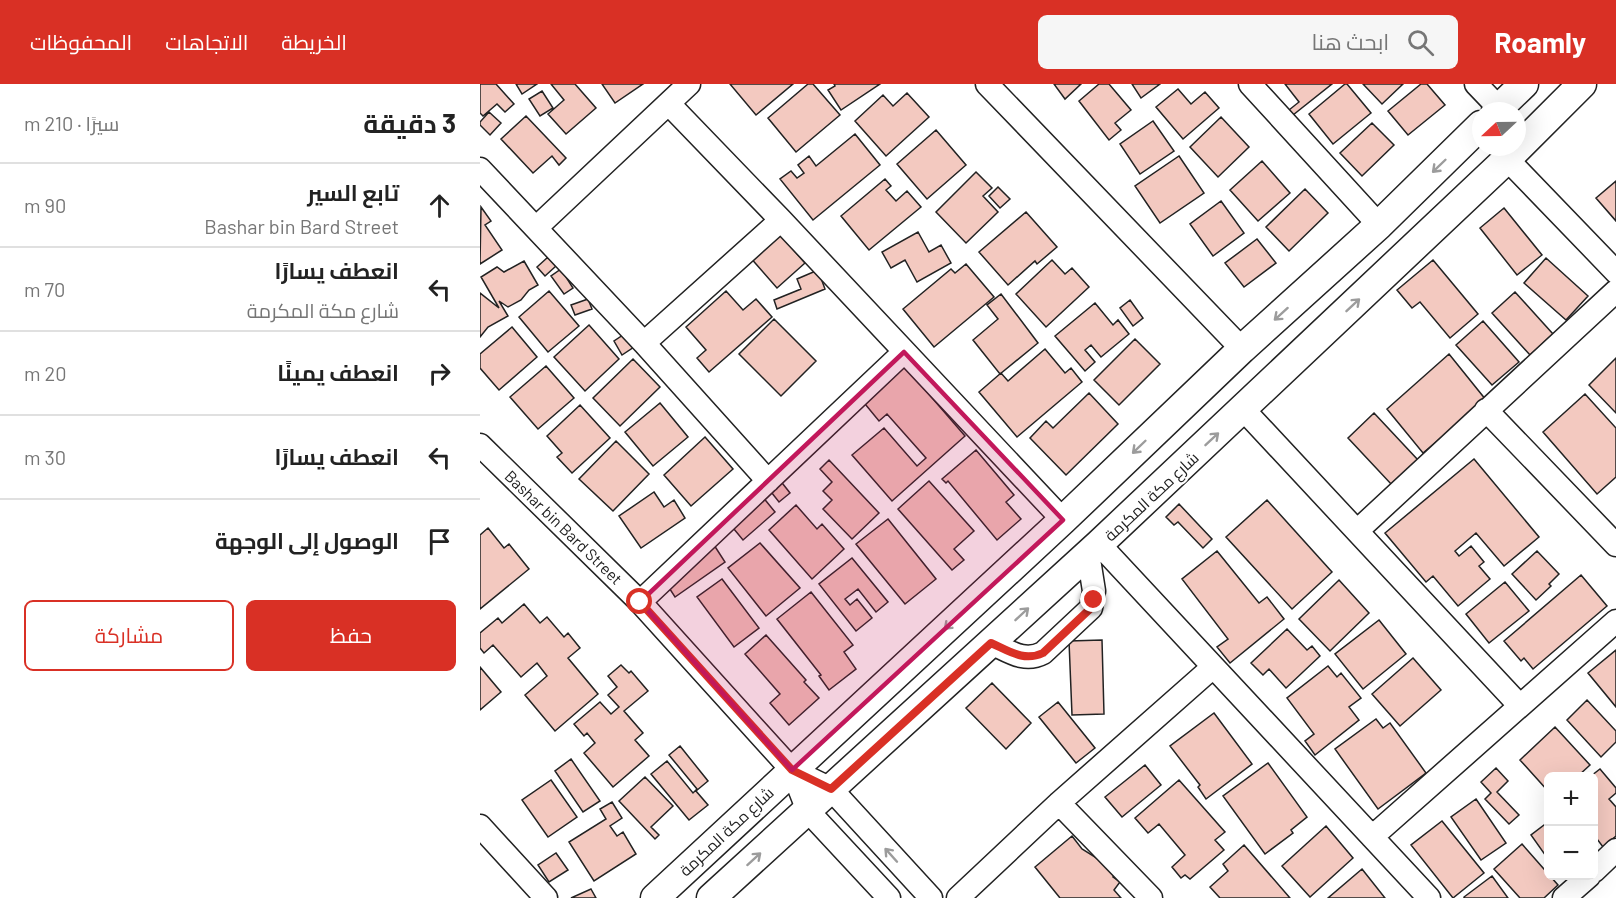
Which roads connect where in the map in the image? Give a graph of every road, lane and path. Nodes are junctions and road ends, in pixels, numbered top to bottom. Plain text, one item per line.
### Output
1 (689, 84) edge
2 (987, 84) edge
3 (1251, 84) edge
4 (1476, 84) edge
5 (1524, 84) edge
6 (1582, 84) edge
7 (1485, 102) edge
8 (1505, 102) edge
9 (669, 104) junction
10 (1472, 134) edge
11 (1507, 159) junction
12 (480, 169) edge
13 (781, 220) junction
14 (1379, 225) junction
15 (537, 227) junction
16 (1616, 272) edge
17 (1616, 291) edge
18 (644, 343) junction
19 (1242, 350) junction
20 (904, 352) junction
21 (1243, 409) junction
22 (1486, 410) junction
23 (480, 445) edge
24 (768, 480) junction
25 (1063, 520) junction
26 (1357, 531) junction
27 (1616, 545) edge
28 (1094, 549) junction
29 (640, 602) junction
30 (1616, 621) edge
31 (991, 643) junction
32 (1213, 667) junction
33 (1520, 706) junction
34 (792, 770) junction
35 (831, 789) junction
36 (1059, 803) junction
37 (807, 811) junction
38 (480, 826) edge
39 (1372, 837) junction
40 (1616, 850) edge
41 (1598, 866) edge
42 (1584, 880) edge
43 (546, 898) edge
44 (655, 898) edge
45 (711, 898) edge
46 (889, 898) edge
47 (931, 898) edge
48 (958, 898) edge
49 (1151, 898) edge
50 (1429, 898) edge
51 (1564, 898) edge

1 - 9 street
2 - 19 street
3 - 14 street
4 - 7 street
5 - 8 main road, شارع مكة المكرمة
6 - 11 main road, شارع مكة المكرمة
9 - 13 street
9 - 15 street
10 -> 14 main road, شارع مكة المكرمة
11 - 16 street
21 -> 11 main road, شارع مكة المكرمة
12 - 15 street
13 - 18 street
13 - 20 street
14 -> 19 main road, شارع مكة المكرمة
15 - 18 street
17 - 22 street
18 - 24 street
19 -> 25 main road, شارع مكة المكرمة
20 - 24 street
20 - 25 street
21 - 26 street
28 -> 21 main road, شارع مكة المكرمة
22 - 26 street
22 - 27 street
23 - 29 street, Bashar bin Bard Street
24 - 29 street
25 -> 34 main road, شارع مكة المكرمة
26 - 33 street
31 -> 28 main road, شارع مكة المكرمة
28 - 31 street
28 - 32 street
29 - 34 street, Bashar bin Bard Street
30 - 33 street
31 - 35 main road, شارع مكة المكرمة
32 - 36 street
32 - 39 street
33 - 39 street
34 - 35 street, Bashar bin Bard Street
34 - 37 street, Bashar bin Bard Street
34 - 44 main road, شارع مكة المكرمة
35 - 37 main road, شارع مكة المكرمة
47 -> 35 street, Bashar bin Bard Street
36 - 48 street
36 - 49 street
45 -> 37 main road, شارع مكة المكرمة
37 - 46 street, Bashar bin Bard Street
38 - 43 street
39 - 50 street
40 - 41 street
42 - 51 street

